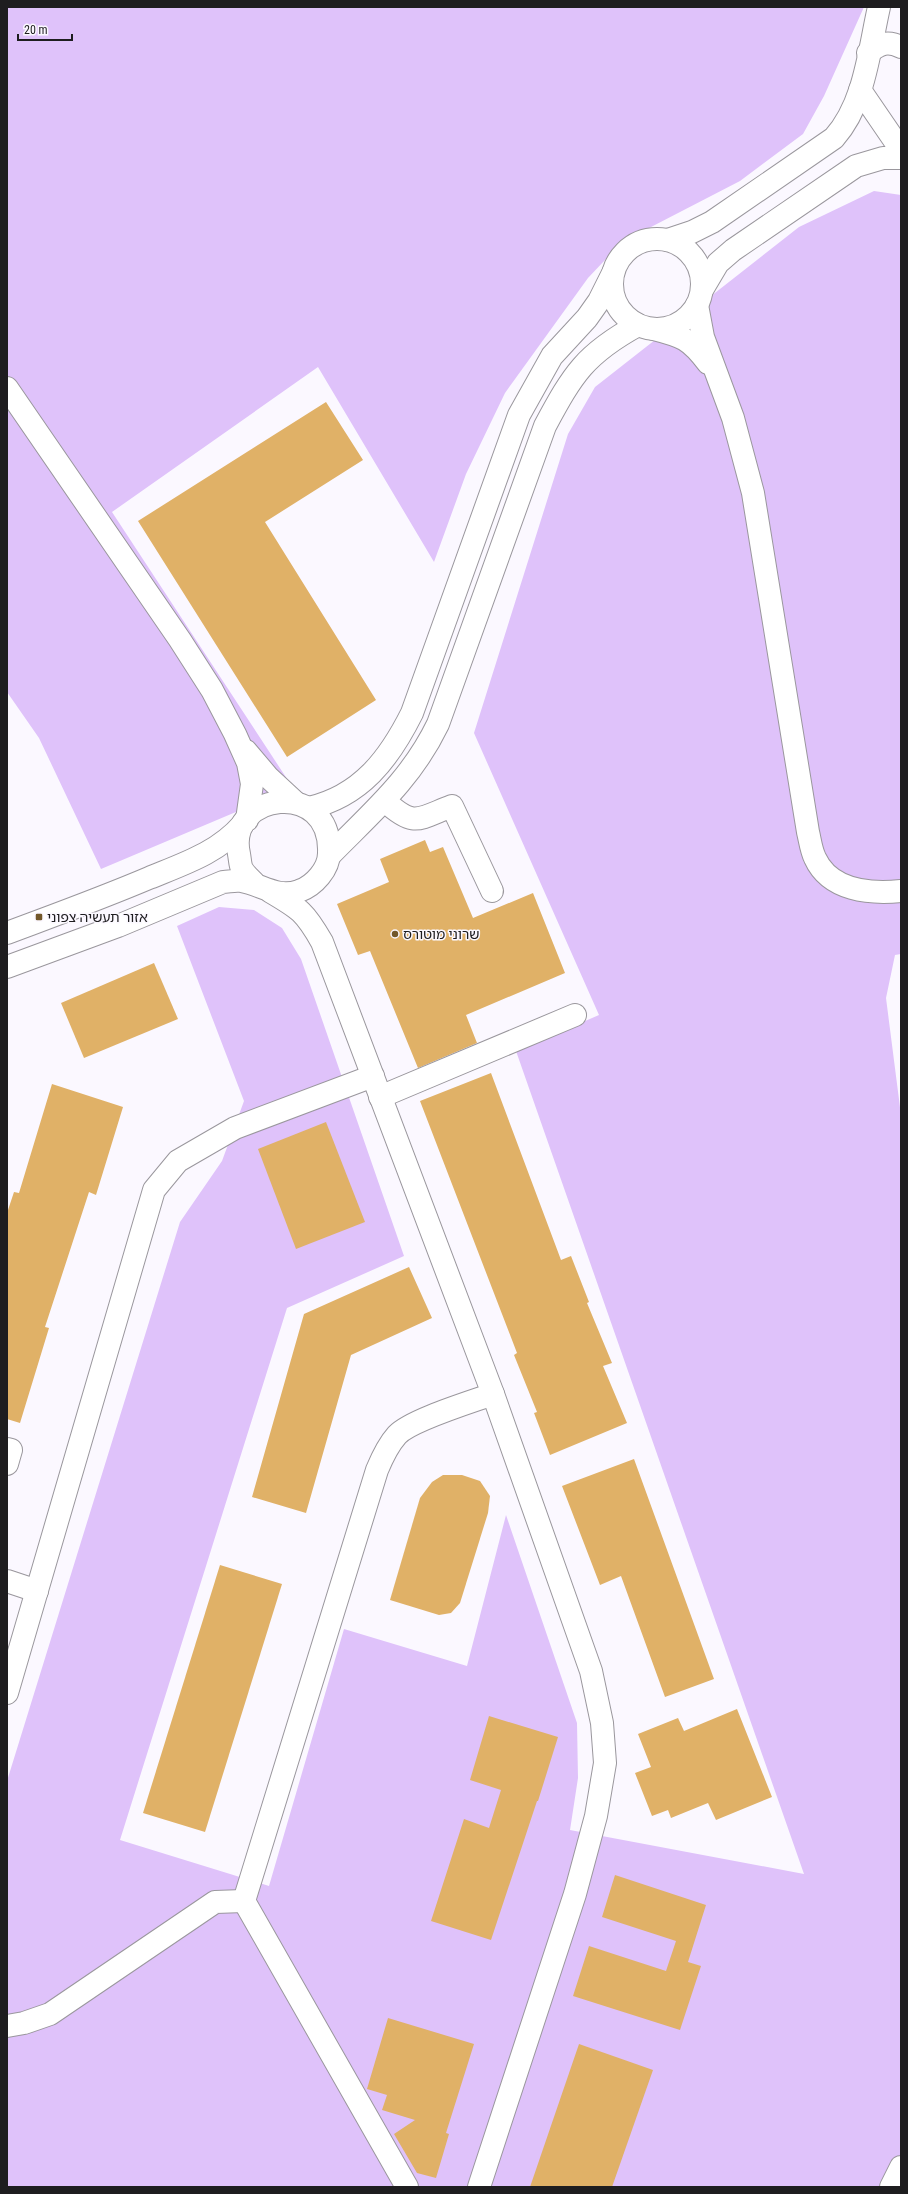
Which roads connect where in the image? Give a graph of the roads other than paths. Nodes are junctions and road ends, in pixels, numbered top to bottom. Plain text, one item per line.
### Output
1 (879, 7) edge
2 (901, 46) edge
3 (868, 53) junction
4 (860, 90) junction
5 (901, 150) edge
6 (901, 158) edge
7 (668, 240) junction
8 (613, 273) junction
9 (700, 298) junction
10 (646, 327) junction
11 (714, 372) junction
12 (7, 388) edge
13 (241, 746) junction
14 (385, 800) junction
15 (302, 805) junction
16 (245, 822) junction
17 (327, 863) junction
18 (263, 889) junction
19 (492, 891) dead end
20 (901, 891) edge
21 (7, 933) edge
22 (322, 942) junction
23 (7, 967) edge
24 (575, 1015) dead end
25 (373, 1076) junction
26 (380, 1097) junction
27 (493, 1394) junction
28 (7, 1449) edge
29 (7, 1464) edge
30 (7, 1581) edge
31 (37, 1591) junction
32 (7, 1692) edge
33 (244, 1901) junction
34 (7, 2026) edge
35 (901, 2167) edge
36 (407, 2187) edge
37 (479, 2187) edge
38 (891, 2187) edge

1 - 3 street
2 - 3 street
3 - 4 street
4 - 5 street
4 - 7 street
6 - 9 street
7 - 8 street
7 - 9 street
8 - 10 street
8 - 15 street
9 - 10 street
9 - 11 street
10 - 11 street
10 - 14 street
11 - 20 street
12 - 13 street
13 - 15 street
13 - 16 street
14 - 17 street
14 - 19 street
15 - 16 street
15 - 17 street
16 - 18 street
16 - 21 street
17 - 18 street
17 - 22 street
18 - 22 street
18 - 23 street
22 - 25 street
24 - 26 street
25 - 26 street
25 - 31 street
26 - 27 street
27 - 33 street
27 - 37 street
28 - 29 street
30 - 31 street
31 - 32 street
33 - 34 street
33 - 36 street
35 - 38 street

